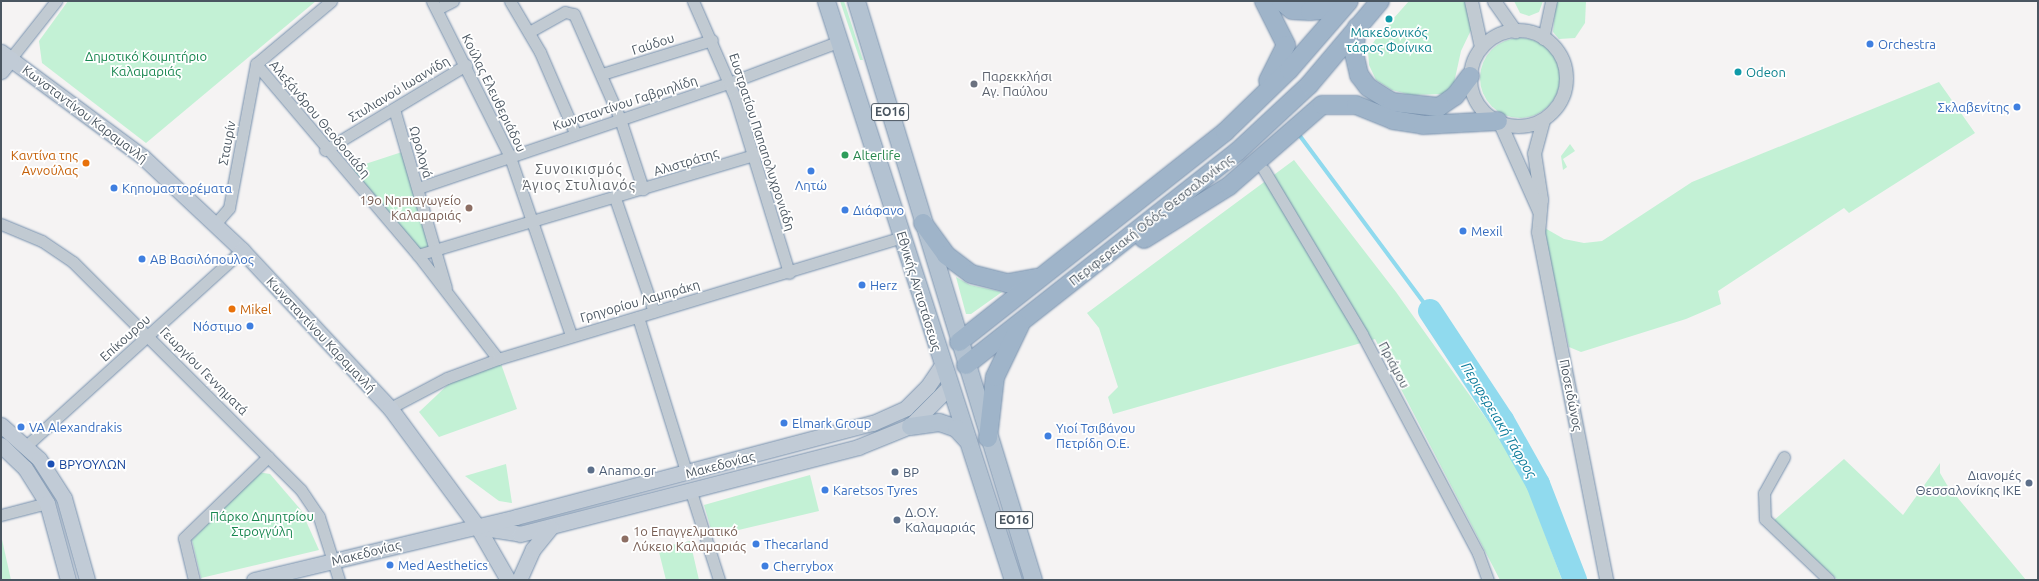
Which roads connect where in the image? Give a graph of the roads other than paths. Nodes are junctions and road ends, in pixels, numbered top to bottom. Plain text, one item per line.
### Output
1 (56, 1) edge
2 (331, 1) edge
3 (453, 1) edge
4 (510, 1) edge
5 (693, 1) edge
6 (826, 1) edge
7 (856, 1) edge
8 (1264, 1) edge
9 (1281, 1) edge
10 (1333, 1) edge
11 (1349, 1) edge
12 (1380, 1) edge
13 (1471, 1) edge
14 (1494, 1) edge
15 (1551, 1) edge
16 (435, 5) edge
17 (1358, 27) junction
18 (1516, 30) junction
19 (529, 32) junction
20 (1543, 38) junction
21 (712, 40) junction
22 (840, 41) junction
23 (1481, 47) junction
24 (6, 55) edge
25 (256, 64) junction
26 (466, 65) junction
27 (1, 71) edge
28 (602, 74) junction
29 (1470, 76) junction
30 (729, 83) junction
31 (1261, 99) junction
32 (394, 110) junction
33 (620, 119) junction
34 (1543, 120) junction
35 (1498, 121) junction
36 (575, 133) junction
37 (325, 150) junction
38 (754, 156) junction
39 (510, 157) junction
40 (1264, 170) dead end
41 (418, 188) junction
42 (643, 189) junction
43 (614, 198) junction
44 (1539, 211) junction
45 (532, 222) junction
46 (924, 223) junction
47 (1, 224) edge
48 (216, 224) junction
49 (903, 237) junction
50 (436, 249) junction
51 (242, 250) junction
52 (418, 255) junction
53 (1047, 272) junction
54 (789, 273) junction
55 (1080, 275) junction
56 (448, 295) junction
57 (654, 312) junction
58 (1029, 314) junction
59 (638, 317) junction
60 (148, 335) junction
61 (571, 335) junction
62 (959, 342) junction
63 (498, 359) junction
64 (942, 365) junction
65 (966, 365) junction
66 (949, 386) junction
67 (390, 408) junction
68 (1, 425) edge
69 (910, 426) junction
70 (988, 438) junction
71 (966, 439) junction
72 (1, 445) edge
73 (26, 446) junction
74 (268, 457) junction
75 (1784, 457) dead end
76 (687, 474) junction
77 (691, 492) junction
78 (46, 503) junction
79 (1, 515) edge
80 (477, 526) junction
81 (551, 527) junction
82 (333, 561) junction
83 (68, 580) edge
84 (87, 580) edge
85 (194, 580) edge
86 (254, 580) edge
87 (339, 580) edge
88 (508, 580) edge
89 (519, 580) edge
90 (719, 580) edge
91 (1013, 580) edge
92 (1033, 580) edge
93 (1488, 580) edge
94 (1606, 580) edge
95 (1829, 580) edge

1 - 24 street
2 - 25 street
3 - 16 street
4 - 19 street
5 - 21 street, Ευστρατίου Παπαπολυχρονιάδη
6 - 22 main road, Εθνικής Αντιστάσεως / ΕΟ16
7 - 46 main road, Εθνικής Αντιστάσεως / ΕΟ16
8 - 31 highway
9 - 10 highway
11 - 31 highway, Περιφερειακή Οδός Θεσσαλονίκης
12 - 17 highway, Περιφερειακή Οδός Θεσσαλονίκης
13 - 23 street
14 - 18 street
15 - 20 street
16 - 26 street, Κούλας Ελευθεριάδου
17 - 29 highway
17 - 55 highway, Περιφερειακή Οδός Θεσσαλονίκης
18 - 20 street
18 - 23 street
19 - 28 street
19 - 36 street
20 - 34 street
21 - 28 street, Γαύδου
21 - 30 street, Ευστρατίου Παπαπολυχρονιάδη
22 - 30 street, Κωνσταντίνου Γαβριηλίδη
22 - 49 main road, Εθνικής Αντιστάσεως / ΕΟ16
23 - 29 street
24 - 27 main road
24 - 48 main road, Κωνσταντίνου Καραμανλή
25 - 37 street, Αλεξάνδρου Θεοδοσιάδη
25 - 48 street, Σταυρίν
26 - 32 street, Στυλιανού Ιωαννίδη
26 - 39 street, Κούλας Ελευθεριάδου
28 - 33 street
29 - 35 street
30 - 33 street, Κωνσταντίνου Γαβριηλίδη
30 - 38 street, Ευστρατίου Παπαπολυχρονιάδη
31 - 53 highway, Περιφερειακή Οδός Θεσσαλονίκης
32 - 37 street, Στυλιανού Ιωαννίδη
32 - 41 street, Ωρολογά
33 - 36 street, Κωνσταντίνου Γαβριηλίδη
33 - 42 street
34 - 35 street
34 - 44 street, Ποσειδώνος
35 - 44 street
35 - 55 highway
36 - 39 street, Κωνσταντίνου Γαβριηλίδη
37 - 52 street, Αλεξάνδρου Θεοδοσιάδη
38 - 42 street, Αλιστράτης
38 - 54 street, Ευστρατίου Παπαπολυχρονιάδη
39 - 41 street, Κωνσταντίνου Γαβριηλίδη
39 - 45 street, Κούλας Ελευθεριάδου
40 - 93 street, Πριάμου
41 - 50 street, Ωρολογά
42 - 43 street, Αλιστράτης
43 - 45 street, Αλιστράτης
43 - 57 street
44 - 94 street, Ποσειδώνος
45 - 50 street, Αλιστράτης
45 - 61 street, Κούλας Ελευθεριάδου
46 - 53 highway
46 - 62 main road, Εθνικής Αντιστάσεως / ΕΟ16
47 - 60 street, Γεωργίου Γεννηματά
48 - 51 main road, Κωνσταντίνου Καραμανλή
49 - 54 street, Γρηγορίου Λαμπράκη
49 - 64 main road, Εθνικής Αντιστάσεως / ΕΟ16
50 - 52 street, Αλιστράτης
50 - 56 street, Ωρολογά
51 - 60 street, Επίκουρου
51 - 67 main road, Κωνσταντίνου Καραμανλή
52 - 56 street, Αλεξάνδρου Θεοδοσιάδη
53 - 62 highway, Περιφερειακή Οδός Θεσσαλονίκης
54 - 57 street, Γρηγορίου Λαμπράκη
55 - 58 highway, Περιφερειακή Οδός Θεσσαλονίκης
56 - 63 street, Αλεξάνδρου Θεοδοσιάδη
57 - 59 street, Γρηγορίου Λαμπράκη
58 - 65 highway, Περιφερειακή Οδός Θεσσαλονίκης
58 - 70 highway
59 - 61 street, Γρηγορίου Λαμπράκη
59 - 76 street
60 - 73 street, Επίκουρου
60 - 74 street, Γεωργίου Γεννηματά
61 - 63 street, Γρηγορίου Λαμπράκη
62 - 64 main road, Περιφερειακή Οδός Θεσσαλονίκης
62 - 65 main road, Εθνικής Αντιστάσεως / ΕΟ16
63 - 67 street, Γρηγορίου Λαμπράκη
64 - 66 main road, Εθνικής Αντιστάσεως / ΕΟ16
64 - 76 main road, Μακεδονίας
65 - 66 main road, Περιφερειακή Οδός Θεσσαλονίκης
65 - 70 main road, Εθνικής Αντιστάσεως / ΕΟ16
66 - 69 main road, Περιφερειακή Οδός Θεσσαλονίκης
66 - 71 main road, Εθνικής Αντιστάσεως / ΕΟ16
67 - 80 main road, Κωνσταντίνου Καραμανλή
68 - 73 main road
69 - 71 main road
69 - 77 main road, Μακεδονίας
70 - 92 main road, Εθνικής Αντιστάσεως / ΕΟ16
71 - 91 main road, Εθνικής Αντιστάσεως / ΕΟ16
72 - 78 main road
73 - 84 main road
74 - 82 street, Γεωργίου Γεννηματά
74 - 85 street
75 - 95 street
76 - 80 main road, Μακεδονίας
77 - 81 main road, Μακεδονίας
77 - 90 street
78 - 79 street
78 - 83 main road
80 - 81 main road, Μακεδονίας
80 - 82 main road, Μακεδονίας
80 - 88 main road, Κωνσταντίνου Καραμανλή
81 - 89 main road
82 - 86 main road, Μακεδονίας
82 - 87 street, Γεωργίου Γεννηματά

